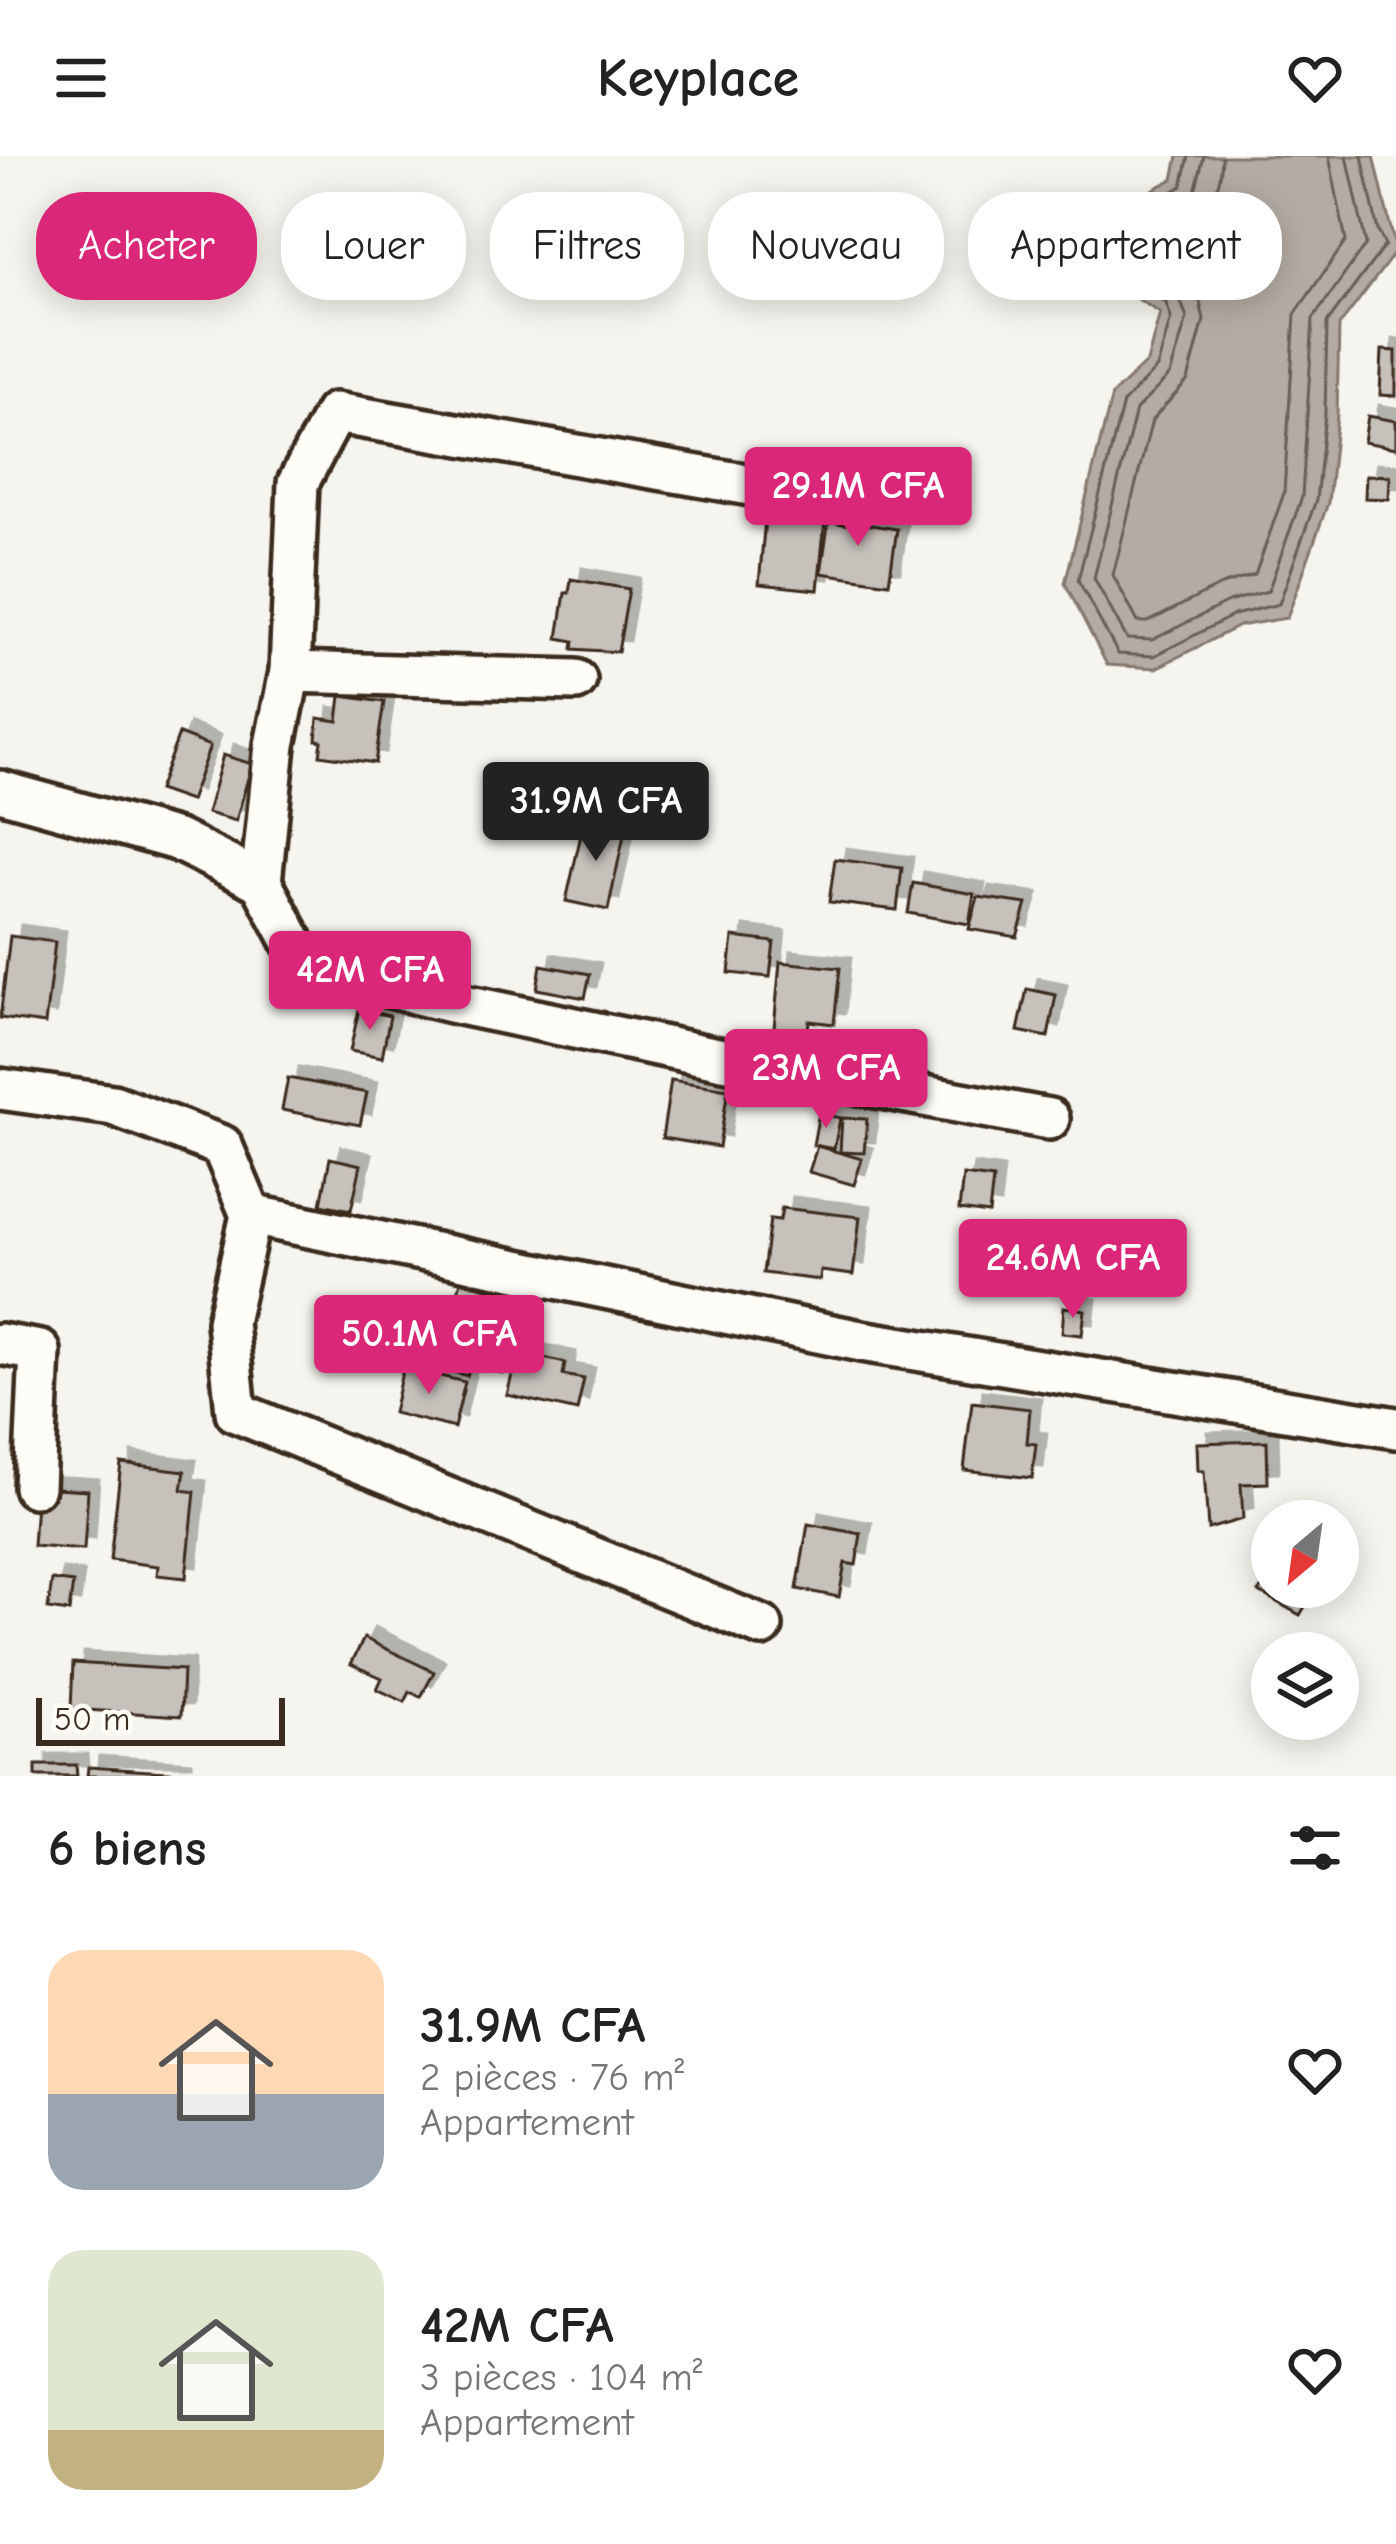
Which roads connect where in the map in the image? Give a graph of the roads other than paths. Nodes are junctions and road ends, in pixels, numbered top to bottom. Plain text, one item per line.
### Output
1 (848, 502) dead end
2 (290, 672) junction
3 (576, 680) dead end
4 (0, 791) edge
5 (261, 882) junction
6 (0, 1089) edge
7 (1049, 1119) dead end
8 (251, 1215) junction
9 (0, 1344) edge
10 (1396, 1428) edge
11 (34, 1487) dead end
12 (762, 1626) dead end

1 - 2 street
2 - 3 street
2 - 5 street
4 - 5 street
5 - 7 street
6 - 8 street
8 - 10 street
8 - 12 street
9 - 11 street

